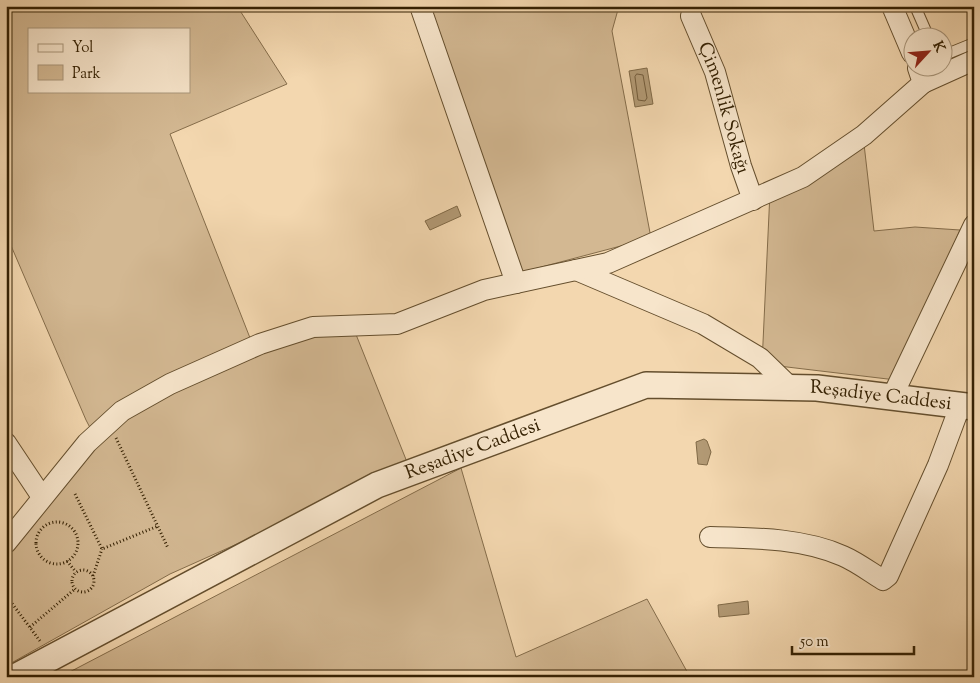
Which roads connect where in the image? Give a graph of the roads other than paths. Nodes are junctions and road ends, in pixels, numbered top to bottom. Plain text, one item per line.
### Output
1 (420, 6) edge
2 (892, 6) edge
3 (915, 6) edge
4 (691, 16) dead end
5 (925, 28) edge
6 (902, 30) edge
7 (974, 43) edge
8 (952, 52) edge
9 (974, 60) edge
10 (952, 66) edge
11 (918, 78) edge
12 (753, 200) junction
13 (974, 225) edge
14 (576, 270) junction
15 (516, 283) junction
16 (791, 388) junction
17 (892, 397) junction
18 (967, 407) edge
19 (6, 443) edge
20 (42, 497) junction
21 (710, 537) dead end
22 (6, 543) edge
23 (15, 677) edge

1 - 15 street
2 - 6 street
3 - 5 lane
4 - 12 street, Çimenlik Sokağı
7 - 8 lane
9 - 10 street
11 - 12 street
12 - 14 street
13 - 17 street
14 - 15 street
14 - 16 street
15 - 20 street
16 - 17 street, Reşadiye Caddesi
16 - 23 street, Reşadiye Caddesi
17 - 18 street, Reşadiye Caddesi
18 - 21 street
19 - 20 street
20 - 22 street

